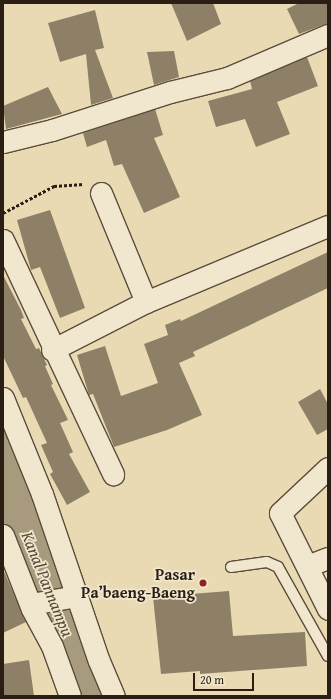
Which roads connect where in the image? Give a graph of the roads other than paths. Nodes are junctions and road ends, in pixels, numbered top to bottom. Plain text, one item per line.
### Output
1 (328, 35) edge
2 (3, 142) edge
3 (101, 193) road end
4 (328, 226) edge
5 (3, 240) edge
6 (146, 302) junction
7 (52, 350) junction
8 (3, 398) edge
9 (328, 468) edge
10 (112, 474) dead end
11 (3, 535) edge
12 (328, 558) edge
13 (307, 566) junction
14 (231, 567) dead end
15 (73, 597) junction
16 (36, 604) junction
17 (328, 609) edge
18 (328, 656) edge
19 (70, 696) edge
20 (114, 696) edge

1 - 2 street
3 - 6 street
4 - 6 street
5 - 7 street
6 - 7 street
7 - 10 street
8 - 15 street
9 - 13 street
11 - 16 street
12 - 13 street
13 - 17 street
14 - 18 lane
15 - 16 street
15 - 20 street
16 - 19 street

